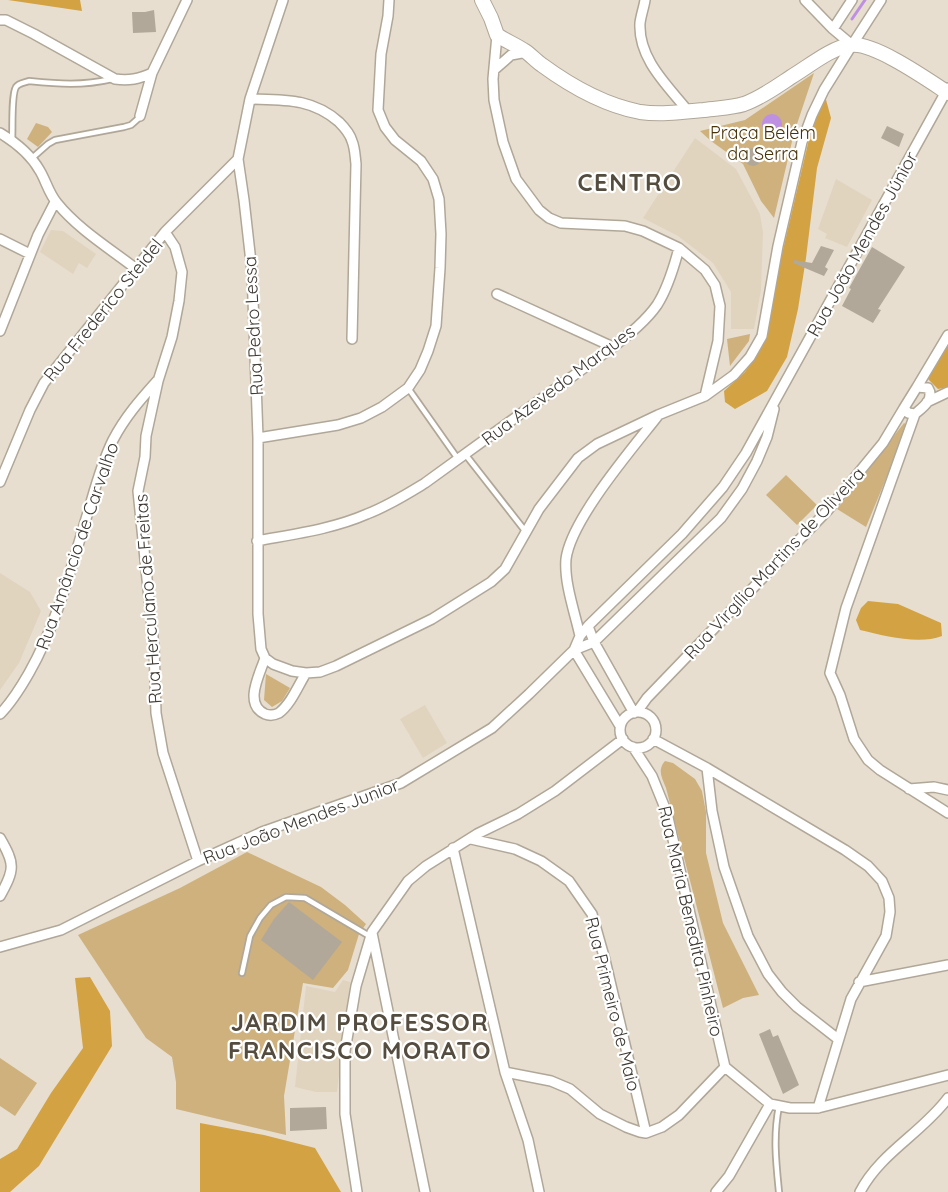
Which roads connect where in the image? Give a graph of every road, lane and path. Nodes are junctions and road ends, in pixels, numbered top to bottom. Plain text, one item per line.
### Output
1 (187, 0) edge
2 (283, 0) edge
3 (389, 0) edge
4 (482, 0) edge
5 (645, 0) edge
6 (805, 0) edge
7 (852, 0) edge
8 (881, 0) edge
9 (0, 20) edge
10 (833, 29) junction
11 (497, 35) junction
12 (852, 45) junction
13 (527, 52) junction
14 (494, 69) junction
15 (152, 73) junction
16 (115, 79) junction
17 (947, 91) edge
18 (250, 99) junction
19 (688, 111) junction
20 (140, 117) joint
21 (0, 133) edge
22 (12, 140) junction
23 (32, 159) junction
24 (238, 159) junction
25 (55, 202) junction
26 (165, 232) junction
27 (0, 239) edge
28 (679, 248) junction
29 (30, 254) junction
30 (135, 268) junction
31 (497, 294) dead end
32 (0, 331) edge
33 (948, 335) edge
34 (352, 339) dead end
35 (613, 347) junction
36 (158, 381) junction
37 (917, 387) junction
38 (408, 388) junction
39 (948, 393) edge
40 (705, 396) junction
41 (777, 397) junction
42 (927, 402) junction
43 (904, 408) junction
44 (915, 414) junction
45 (658, 415) junction
46 (258, 438) junction
47 (462, 456) junction
48 (0, 482) edge
49 (526, 532) junction
50 (257, 541) junction
51 (588, 626) junction
52 (580, 636) junction
53 (594, 642) junction
54 (574, 650) junction
55 (265, 658) junction
56 (306, 673) junction
57 (636, 712) junction
58 (0, 714) edge
59 (620, 726) junction
60 (623, 739) junction
61 (652, 739) junction
62 (633, 747) junction
63 (707, 768) junction
64 (909, 789) junction
65 (948, 790) edge
66 (948, 813) edge
67 (0, 838) edge
68 (471, 839) junction
69 (453, 848) junction
70 (198, 861) junction
71 (0, 896) edge
72 (372, 935) junction
73 (0, 947) edge
74 (948, 965) edge
75 (242, 973) dead end
76 (859, 982) junction
77 (838, 1039) junction
78 (725, 1067) junction
79 (505, 1072) junction
80 (948, 1075) edge
81 (948, 1098) edge
82 (774, 1105) junction
83 (818, 1108) junction
84 (646, 1133) junction
85 (357, 1192) edge
86 (425, 1192) edge
87 (538, 1192) edge
88 (716, 1192) edge
89 (778, 1192) edge
90 (860, 1192) edge

1 - 15 street
2 - 18 street, Rua Pedro Lessa
3 - 38 street
4 - 11 main road
5 - 19 street
6 - 10 street
7 - 10 street
8 - 12 street
9 - 16 street
10 - 12 street
11 - 13 main road
11 - 14 street
12 - 17 main road
12 - 19 main road
12 - 40 street
13 - 14 street
13 - 19 main road
14 - 28 street
15 - 16 street
15 - 20 street
16 - 22 lane
17 - 41 street, Rua João Mendes Júnior
18 - 24 street, Rua Pedro Lessa
18 - 34 street
20 - 23 lane
21 - 22 street
22 - 23 street
23 - 25 street
24 - 26 street, Rua Frederico Steidel
24 - 46 street, Rua Pedro Lessa
25 - 29 street
25 - 30 street
26 - 30 street, Rua Frederico Steidel
26 - 36 street, Rua Herculano de Freitas
27 - 29 street
28 - 35 street, Rua Azevedo Marques
28 - 40 street
29 - 32 street
30 - 48 street, Rua Frederico Steidel
31 - 35 street
33 - 37 street
35 - 47 street, Rua Azevedo Marques
36 - 58 street, Rua Amâncio de Carvalho
36 - 70 street, Rua Herculano de Freitas
37 - 42 street
37 - 43 street, Rua Virgílio Martins de Oliveira
38 - 46 street
38 - 47 lane
39 - 42 street
40 - 45 street
41 - 51 street, Rua João Mendes Junior
41 - 53 street, Rua João Mendes Junior
42 - 44 street
43 - 44 street
43 - 57 street, Rua Virgílio Martins de Oliveira
44 - 64 street
45 - 49 street
45 - 52 street
46 - 50 street, Rua Pedro Lessa
47 - 49 lane
47 - 50 street, Rua Azevedo Marques
49 - 56 street
50 - 55 street, Rua Pedro Lessa
51 - 52 street, Rua João Mendes Junior
51 - 53 street
52 - 54 street, Rua João Mendes Junior
53 - 54 street, Rua João Mendes Junior
53 - 57 street
54 - 59 street
54 - 70 street, Rua João Mendes Junior
55 - 56 street
55 - 56 street
57 - 59 street
57 - 61 street
59 - 60 street
60 - 62 street
60 - 68 street
61 - 62 street
61 - 63 street
62 - 78 street, Rua Maria Benedita Pinheiro
63 - 76 street
63 - 77 street
64 - 65 street
64 - 66 street
67 - 71 street
68 - 69 street
68 - 84 street, Rua Primeiro de Maio
69 - 72 street
69 - 79 street
70 - 73 street, Rua João Mendes Junior
72 - 75 lane
72 - 85 street
72 - 86 street
74 - 76 street
76 - 77 street
77 - 83 street
78 - 82 street
78 - 84 street
79 - 84 street
79 - 87 street
80 - 83 street
81 - 90 street
82 - 83 street
82 - 88 street
82 - 89 lane

